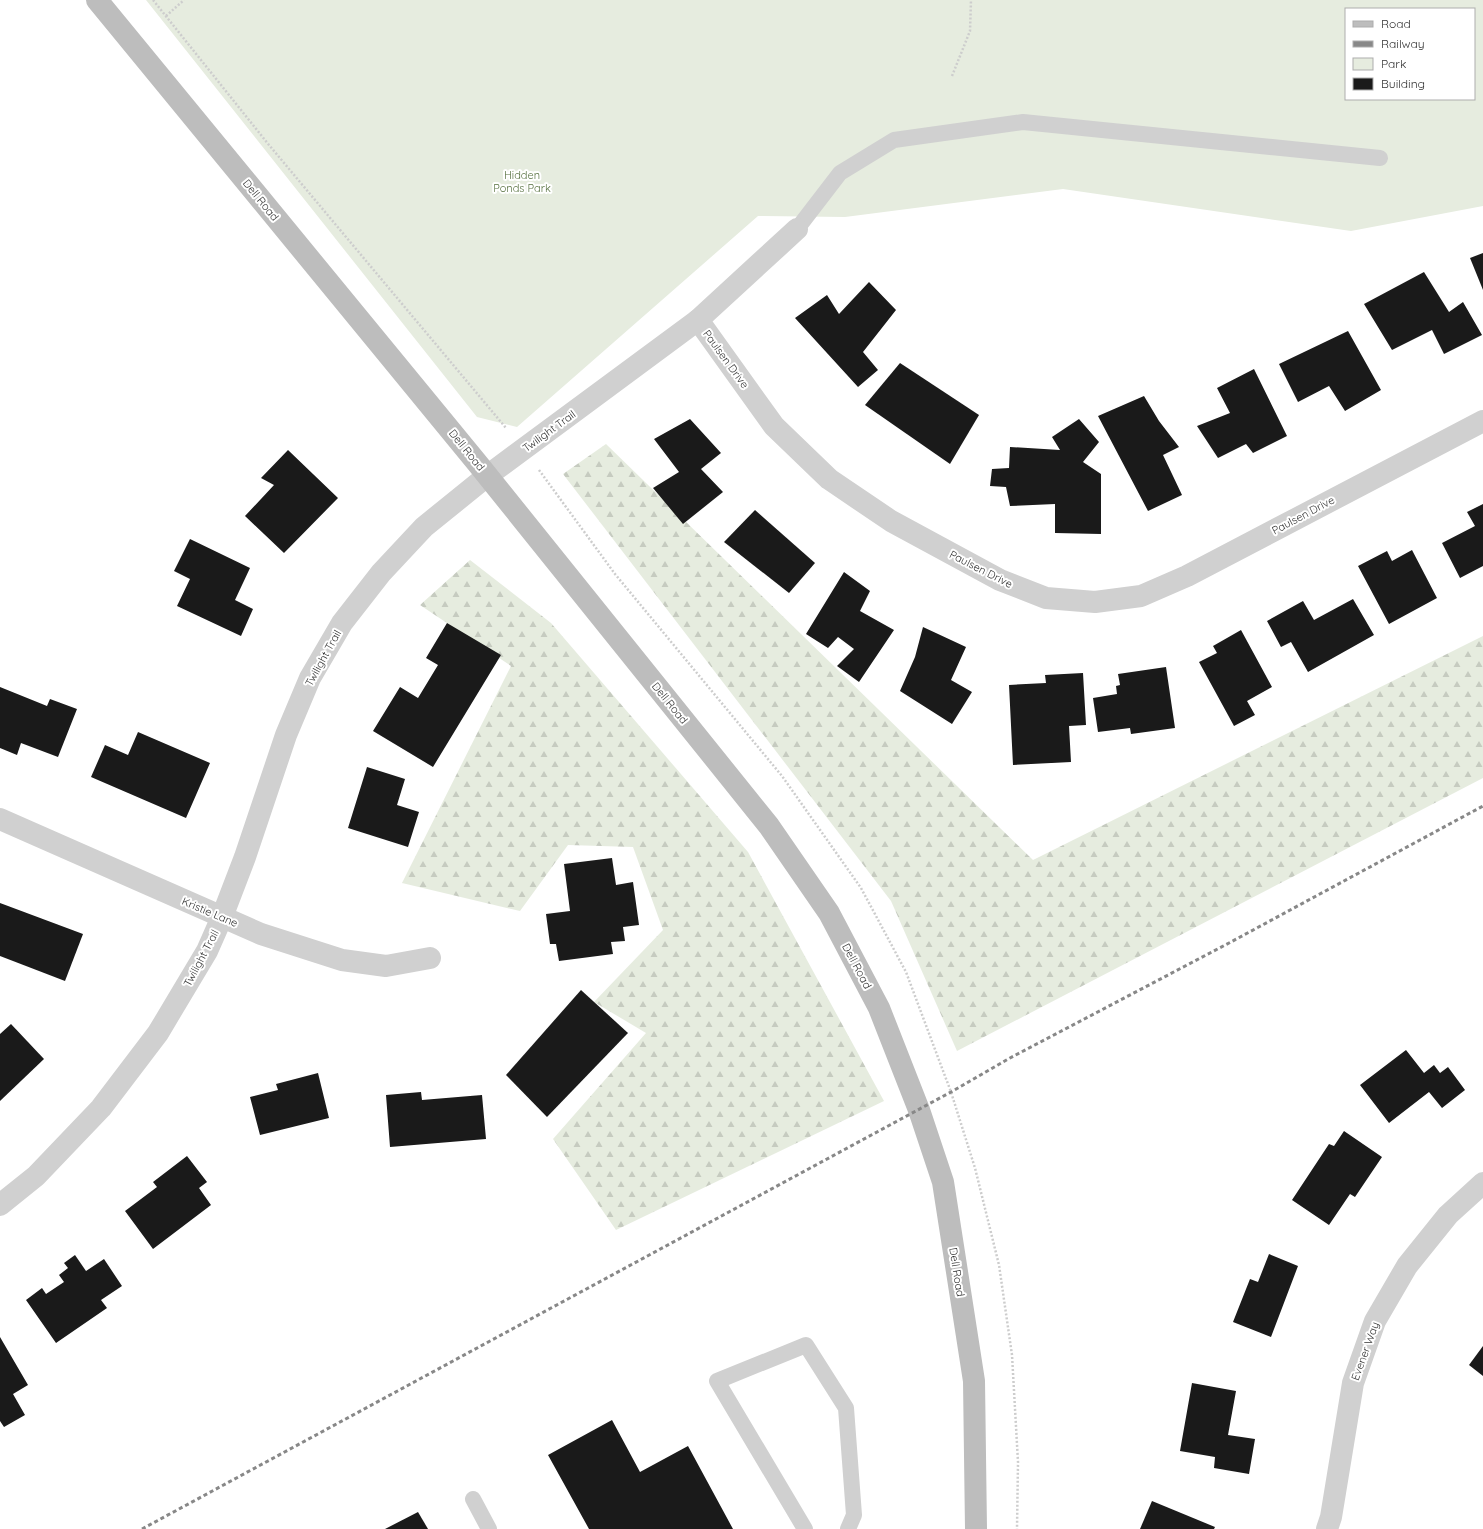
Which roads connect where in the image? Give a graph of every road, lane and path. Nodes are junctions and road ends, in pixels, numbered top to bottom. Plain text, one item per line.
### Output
1 (97, 0) edge
2 (184, 0) edge
3 (970, 0) edge
4 (166, 16) dead end
5 (952, 76) dead end
6 (1380, 158) dead end
7 (798, 228) joint
8 (698, 320) junction
9 (1483, 421) edge
10 (487, 476) junction
11 (0, 819) edge
12 (222, 917) junction
13 (430, 958) dead end
14 (1483, 1183) edge
15 (0, 1205) edge
16 (473, 1499) dead end
17 (489, 1529) edge
18 (805, 1529) edge
19 (848, 1529) edge
20 (976, 1529) edge
21 (1326, 1529) edge

1 - 10 street, Dell Road
2 - 4 path
3 - 5 path
6 - 7 lane
7 - 8 street, Twilight Trail
8 - 9 street, Paulsen Drive
8 - 10 street, Twilight Trail
10 - 12 street, Twilight Trail
10 - 20 street, Dell Road
11 - 12 street, Kristie Lane
12 - 13 street, Kristie Lane
12 - 15 street, Twilight Trail
14 - 21 street, Evener Way
16 - 17 lane
18 - 19 lane

